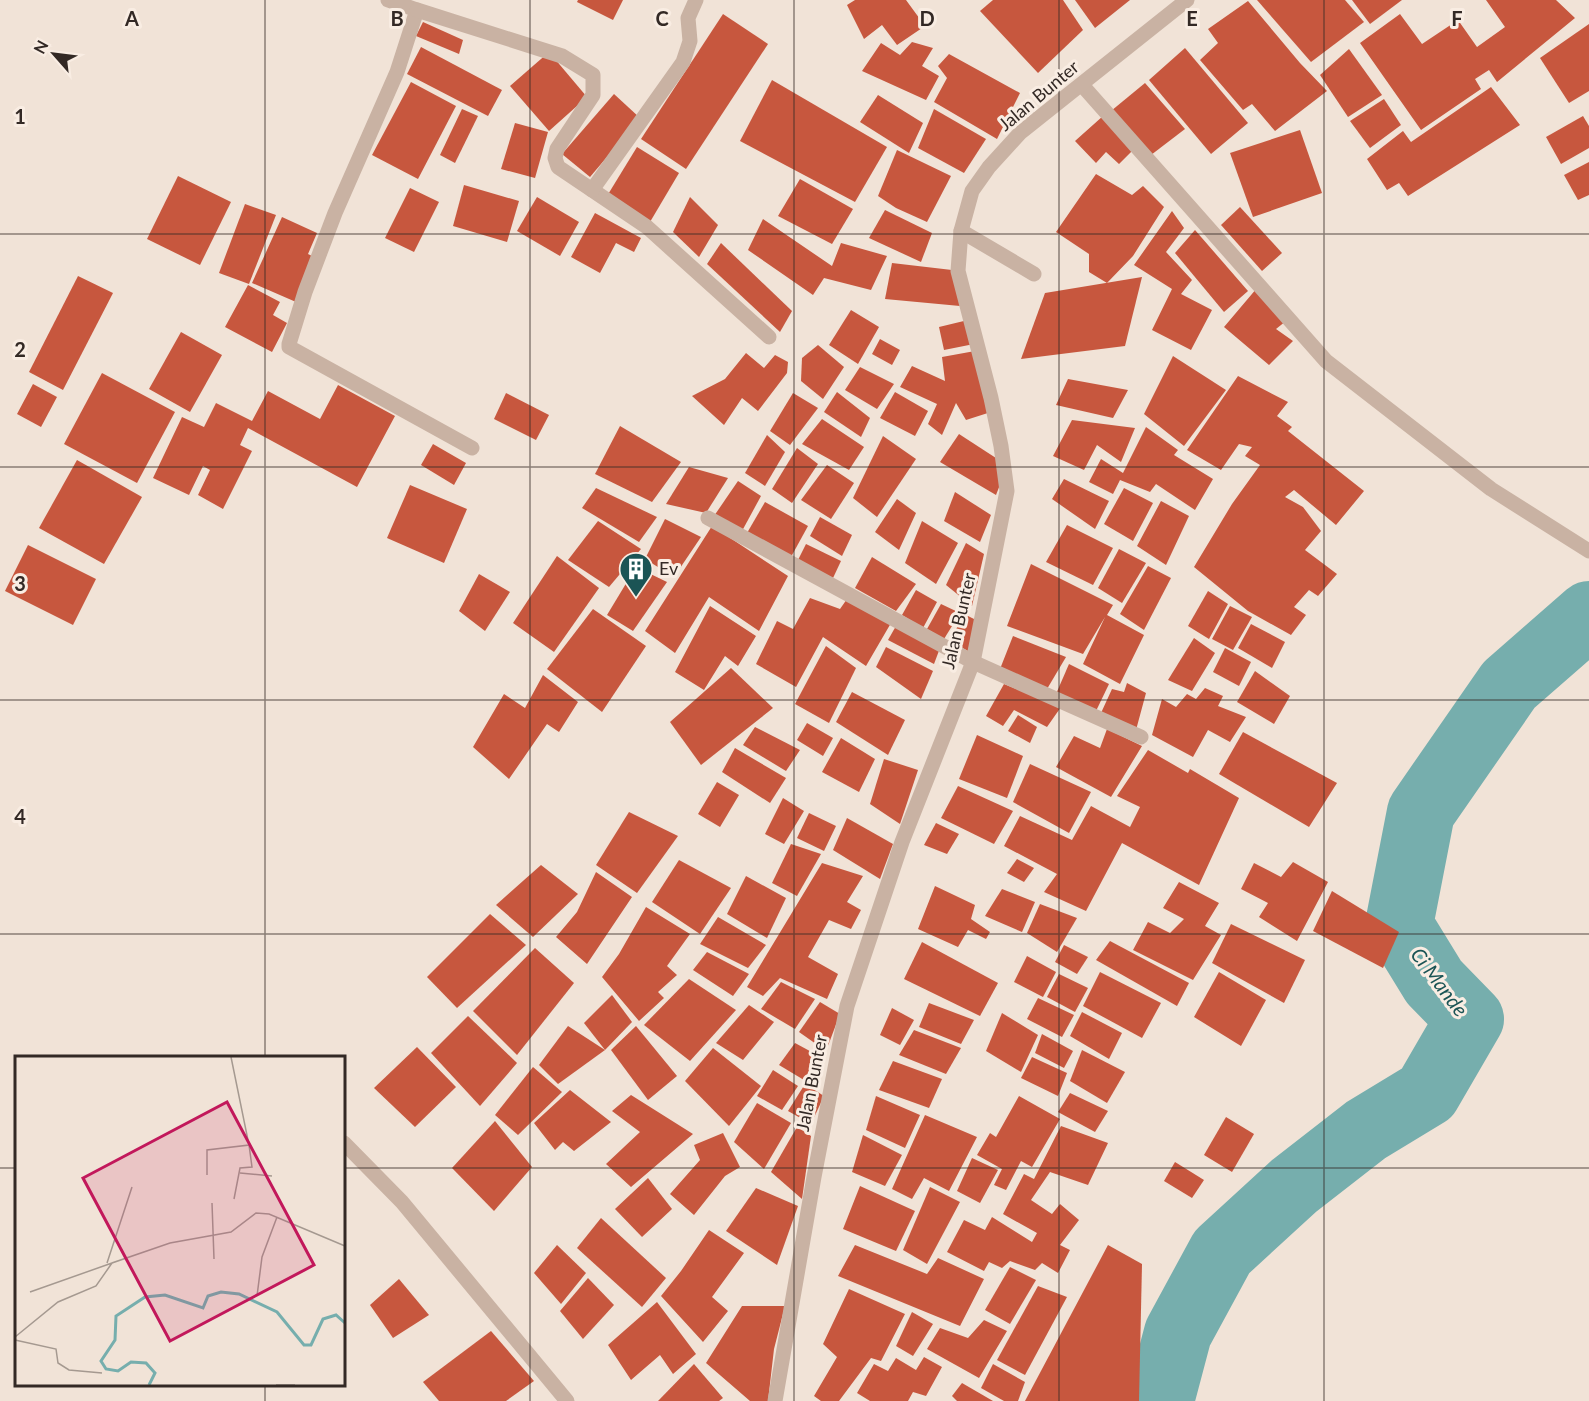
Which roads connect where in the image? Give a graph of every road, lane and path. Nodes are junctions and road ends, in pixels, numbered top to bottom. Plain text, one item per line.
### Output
1 (388, 0) edge
2 (696, 0) edge
3 (1187, 0) edge
4 (417, 10) junction
5 (1082, 86) junction
6 (592, 190) junction
7 (961, 231) junction
8 (1034, 274) dead end
9 (769, 337) dead end
10 (472, 448) dead end
11 (708, 518) dead end
12 (1589, 551) edge
13 (973, 662) junction
14 (1141, 737) dead end
15 (345, 1144) edge
16 (567, 1401) edge
17 (775, 1401) edge

1 - 4 street
2 - 6 street
3 - 5 street, Jalan Bunter
4 - 6 street
4 - 10 street
5 - 7 street, Jalan Bunter
5 - 12 street
6 - 9 street
7 - 8 street
7 - 13 street, Jalan Bunter
11 - 13 street
13 - 14 street
13 - 17 street, Jalan Bunter
15 - 16 street

